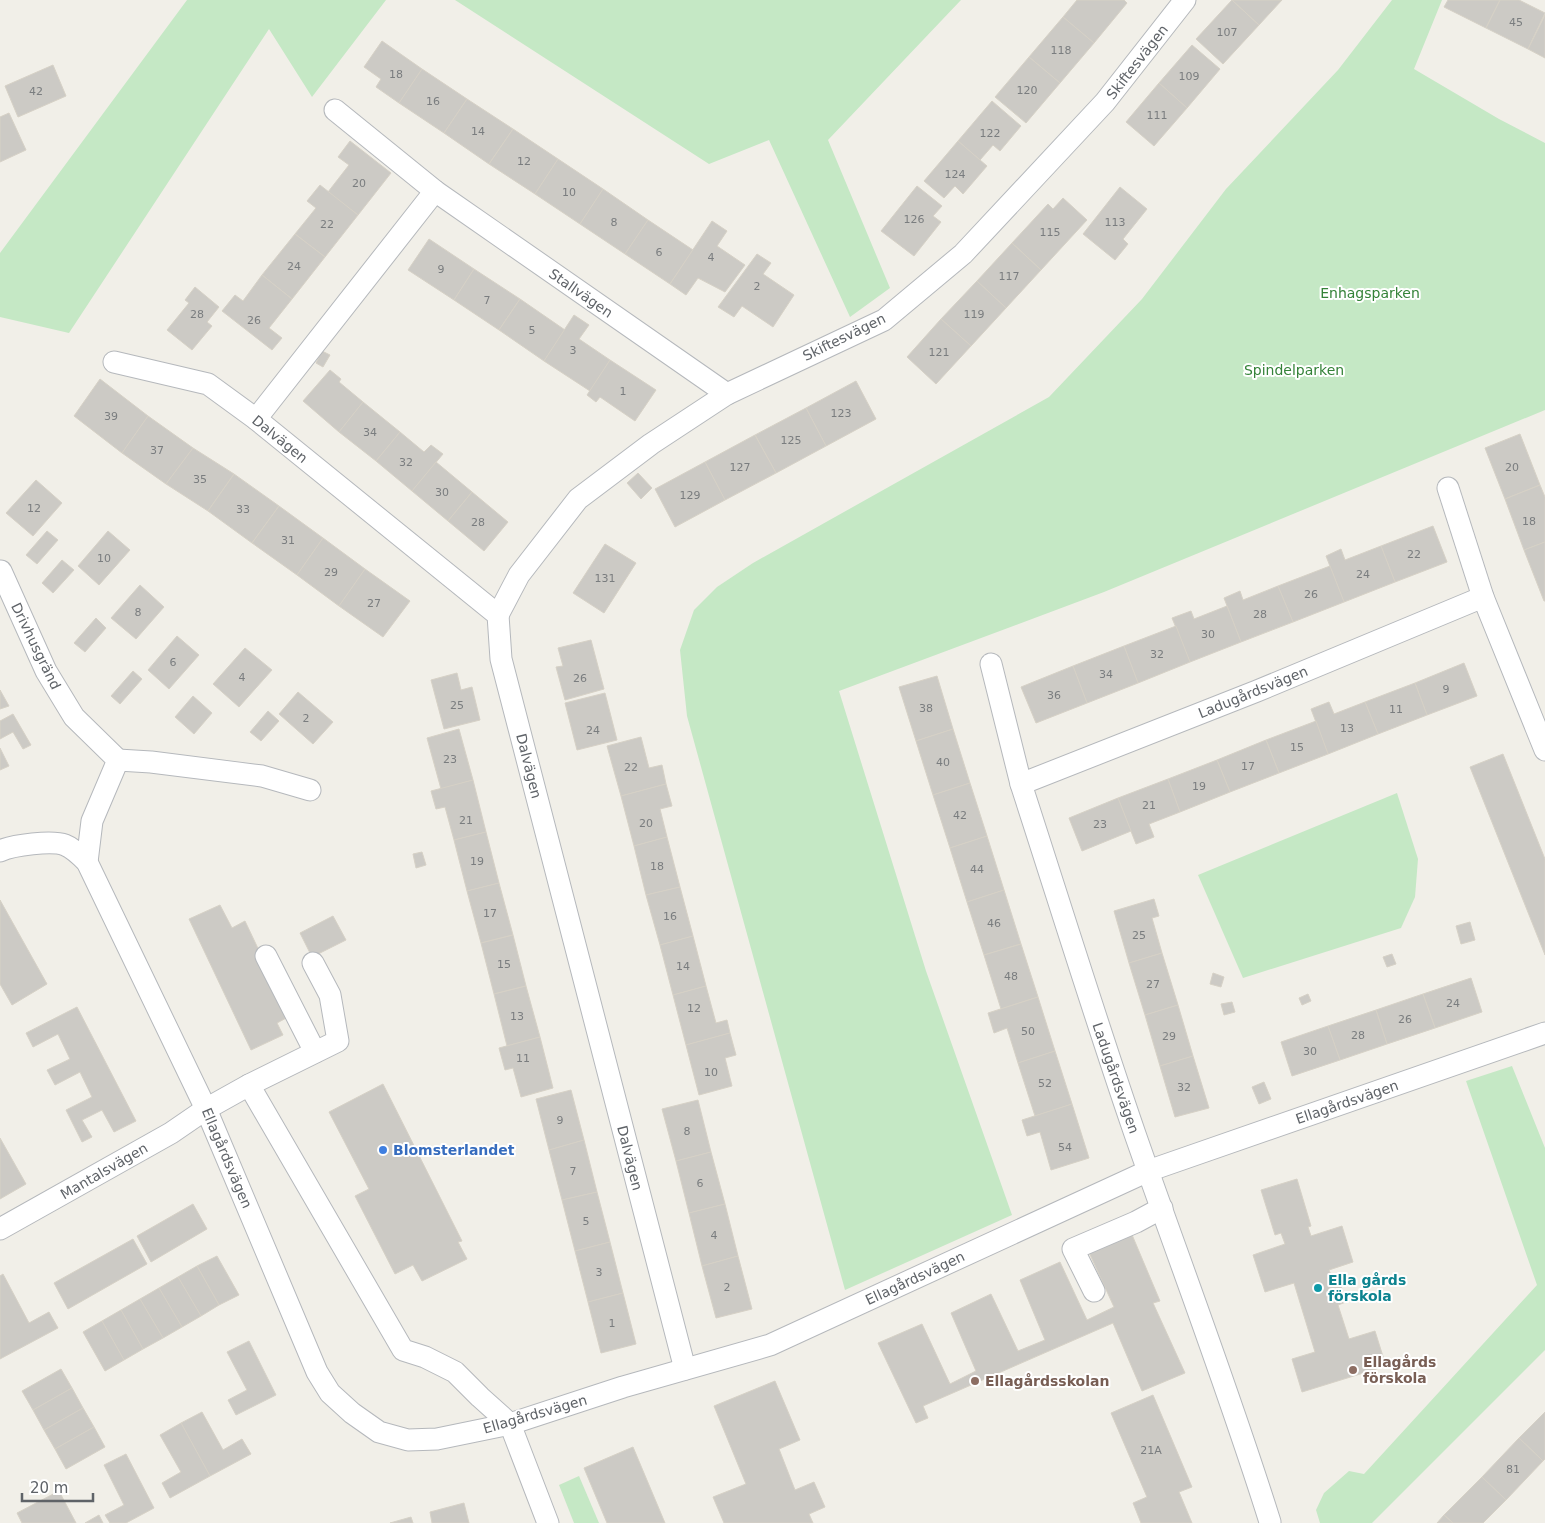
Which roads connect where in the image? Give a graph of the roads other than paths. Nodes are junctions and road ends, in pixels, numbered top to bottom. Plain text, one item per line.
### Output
1 (1185, 0) edge
2 (335, 110) dead end
3 (435, 191) junction
4 (114, 362) dead end
5 (727, 394) junction
6 (256, 419) junction
7 (1448, 488) dead end
8 (1, 571) edge
9 (1483, 597) junction
10 (498, 615) junction
11 (991, 664) dead end
12 (1545, 750) edge
13 (118, 760) junction
14 (1021, 784) junction
15 (310, 790) dead end
16 (0, 851) edge
17 (87, 862) junction
18 (266, 956) dead end
19 (313, 962) dead end
20 (1545, 1033) edge
21 (315, 1052) junction
22 (249, 1085) junction
23 (206, 1109) junction
24 (1148, 1171) junction
25 (1162, 1208) junction
26 (0, 1229) edge
27 (1094, 1291) dead end
28 (685, 1369) junction
29 (510, 1424) junction
30 (1270, 1522) edge
31 (548, 1523) edge

1 - 5 street, Skiftesvägen
2 - 3 street, Stallvägen
3 - 5 street, Stallvägen
3 - 6 street
4 - 6 street, Dalvägen
5 - 10 street, Skiftesvägen
6 - 10 street, Dalvägen
7 - 9 street
8 - 13 street, Drivhusgränd
9 - 12 street
9 - 14 street, Ladugårdsvägen
10 - 28 street, Dalvägen
11 - 14 street, Ladugårdsvägen
13 - 15 street
13 - 17 street
14 - 24 street, Ladugårdsvägen
16 - 17 street, Ellagårdsvägen
17 - 23 street, Ellagårdsvägen
18 - 21 street
19 - 21 street, Mantalsvägen
20 - 24 street, Ellagårdsvägen
21 - 22 street, Mantalsvägen
22 - 23 street, Mantalsvägen
22 - 29 street
23 - 26 street, Mantalsvägen
23 - 29 street, Ellagårdsvägen
24 - 25 street
24 - 28 street, Ellagårdsvägen
25 - 27 street
25 - 30 street
28 - 29 street, Ellagårdsvägen
29 - 31 street

